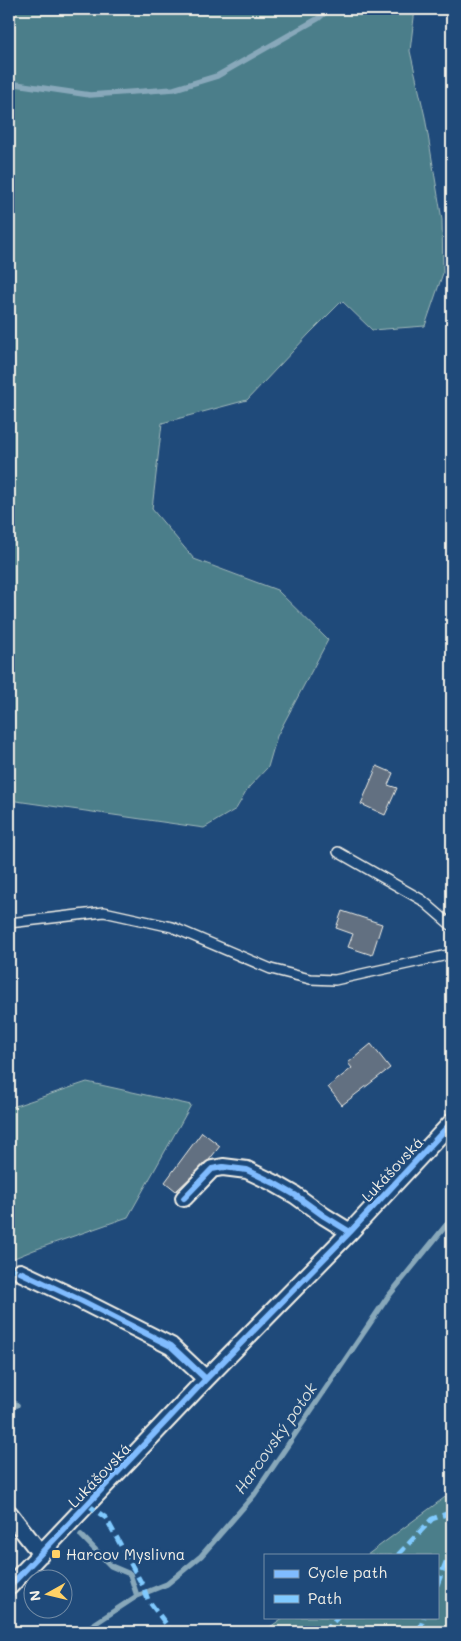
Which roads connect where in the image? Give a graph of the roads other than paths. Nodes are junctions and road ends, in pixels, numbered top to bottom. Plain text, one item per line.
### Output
1 (338, 852) dead end
2 (9, 922) edge
3 (452, 926) edge
4 (452, 954) edge
5 (452, 1122) edge
6 (184, 1198) dead end
7 (350, 1232) junction
8 (20, 1272) dead end
9 (206, 1380) junction
10 (9, 1513) edge
11 (41, 1554) junction
12 (9, 1587) edge

1 - 3 lane
2 - 4 lane
5 - 7 street, Lukášovská
6 - 7 street
7 - 9 street, Lukášovská
8 - 9 street
9 - 11 street, Lukášovská
10 - 11 street
11 - 12 street, Lukášovská

